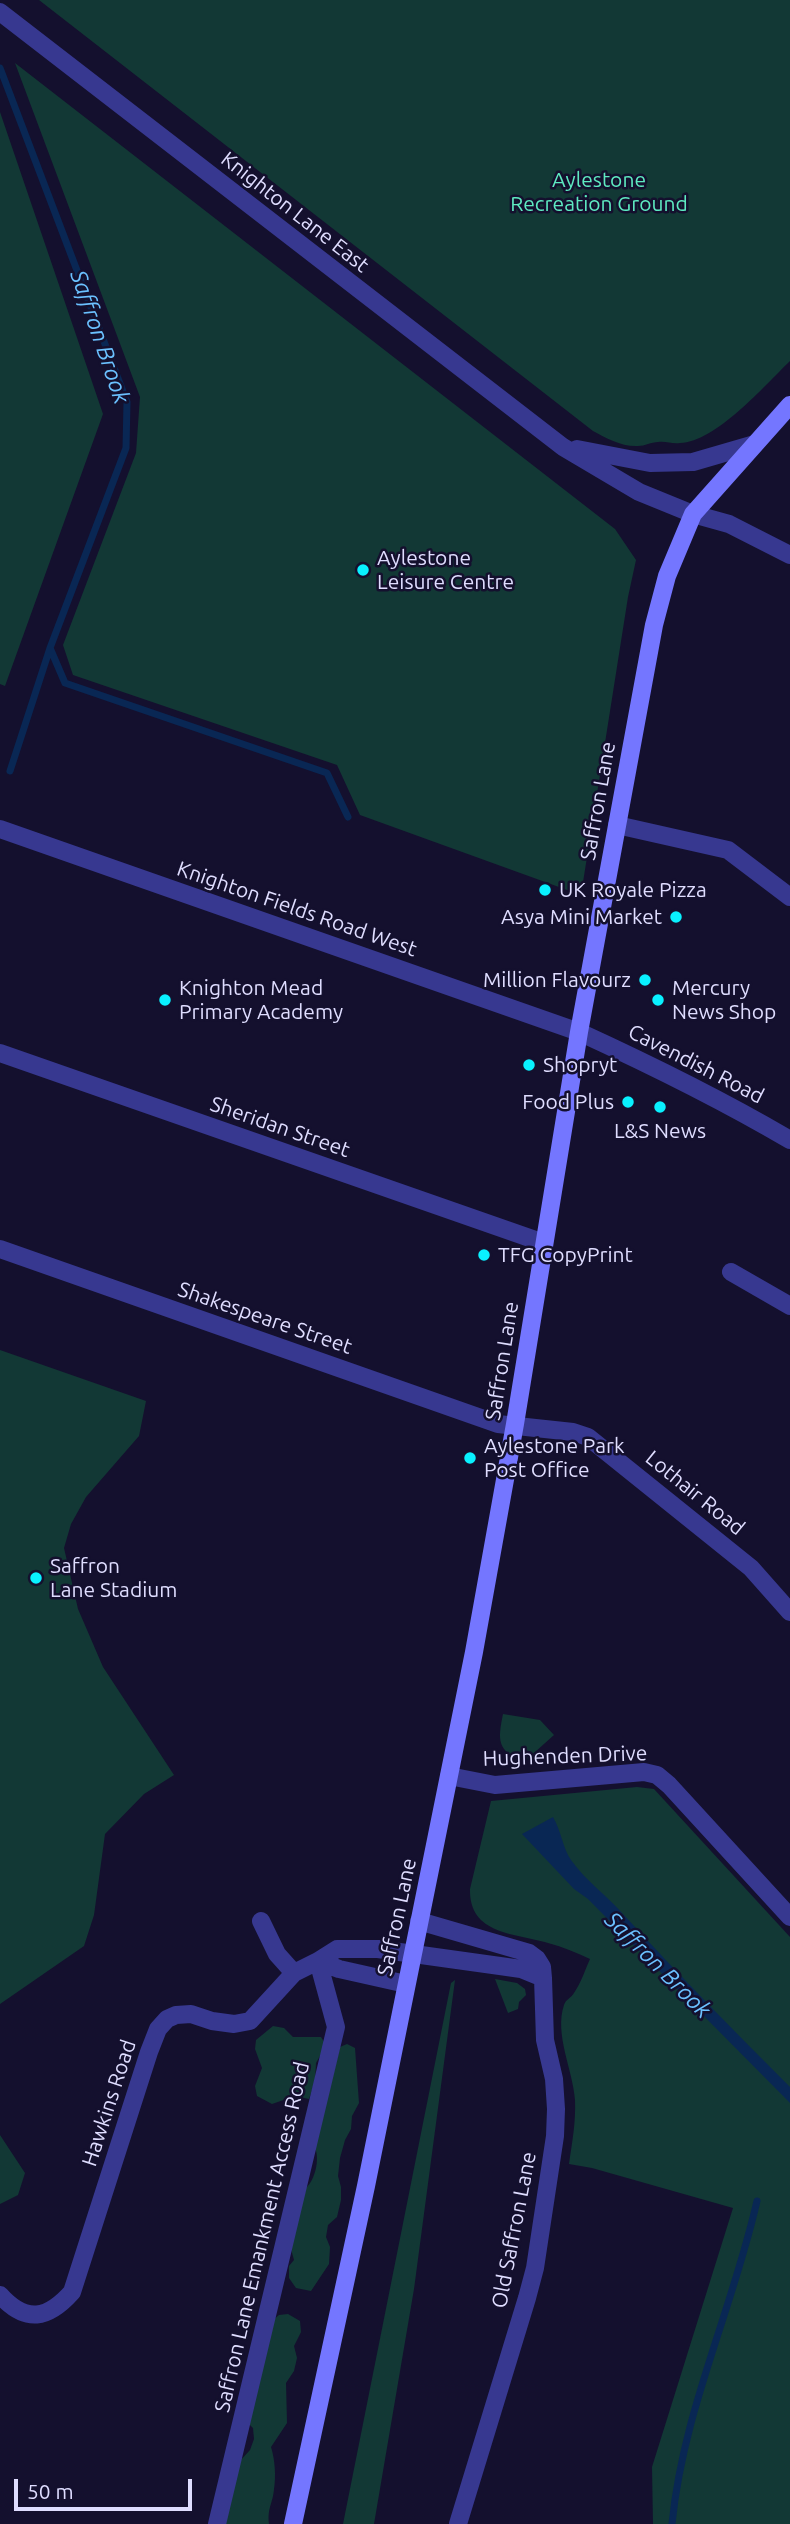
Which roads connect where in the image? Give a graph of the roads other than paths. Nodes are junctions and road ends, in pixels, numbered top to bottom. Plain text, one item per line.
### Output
1 (0, 12) edge
2 (790, 405) edge
3 (755, 444) junction
4 (563, 446) junction
5 (693, 514) junction
6 (790, 555) edge
7 (617, 825) junction
8 (0, 828) edge
9 (790, 897) edge
10 (579, 1032) junction
11 (0, 1053) edge
12 (790, 1140) edge
13 (544, 1243) junction
14 (0, 1249) edge
15 (731, 1272) dead end
16 (790, 1306) edge
17 (515, 1424) junction
18 (790, 1612) edge
19 (449, 1776) junction
20 (790, 1917) edge
21 (261, 1921) dead end
22 (419, 1921) junction
23 (412, 1953) junction
24 (318, 1961) junction
25 (294, 1973) junction
26 (543, 1978) junction
27 (406, 1984) junction
28 (0, 2295) edge
29 (217, 2524) edge
30 (293, 2524) edge
31 (458, 2524) edge

1 - 4 street, Knighton Lane East
2 - 3 main road, Saffron Lane
3 - 4 street, Knighton Lane East
3 - 5 main road, Saffron Lane
4 - 5 street, Knighton Lane East
5 - 6 street, Knighton Lane East
5 - 7 main road, Saffron Lane
7 - 9 street
7 - 10 main road, Saffron Lane
8 - 10 street, Knighton Fields Road West
10 - 12 street, Cavendish Road
10 - 13 main road, Saffron Lane
11 - 13 street, Sheridan Street
13 - 17 main road, Saffron Lane
14 - 17 street, Shakespeare Street
15 - 16 street
17 - 18 street, Lothair Road
17 - 19 main road, Saffron Lane
19 - 20 street, Hughenden Drive
19 - 22 main road, Saffron Lane
21 - 25 street
22 - 23 main road, Saffron Lane
22 - 26 street
23 - 24 street, Hawkins Road
23 - 26 street
23 - 27 main road, Saffron Lane
24 - 25 street, Hawkins Road
24 - 27 street
24 - 29 street, Saffron Lane Emankment Access Road
25 - 28 street, Hawkins Road
26 - 31 street, Old Saffron Lane
27 - 30 main road, Saffron Lane

